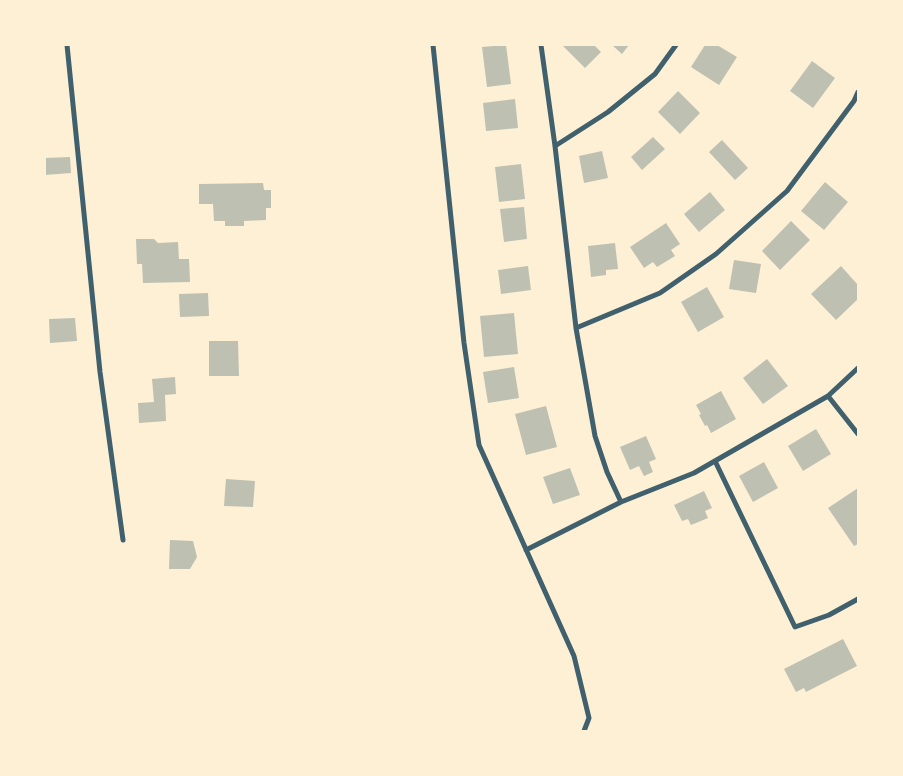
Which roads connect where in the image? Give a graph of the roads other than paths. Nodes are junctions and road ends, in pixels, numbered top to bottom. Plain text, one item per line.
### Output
1 (67, 45) edge
2 (433, 45) edge
3 (541, 45) edge
4 (676, 45) edge
5 (858, 92) edge
6 (555, 146) junction
7 (576, 328) junction
8 (858, 368) edge
9 (828, 396) junction
10 (858, 434) edge
11 (715, 461) junction
12 (621, 502) junction
13 (123, 540) dead end
14 (526, 550) junction
15 (858, 599) edge
16 (584, 731) edge

1 - 13 street
2 - 14 street
3 - 6 street
4 - 6 street
5 - 7 street
6 - 7 street
7 - 12 street
8 - 9 street
9 - 10 street
9 - 11 street
11 - 12 street
11 - 15 street
12 - 14 street
14 - 16 street

